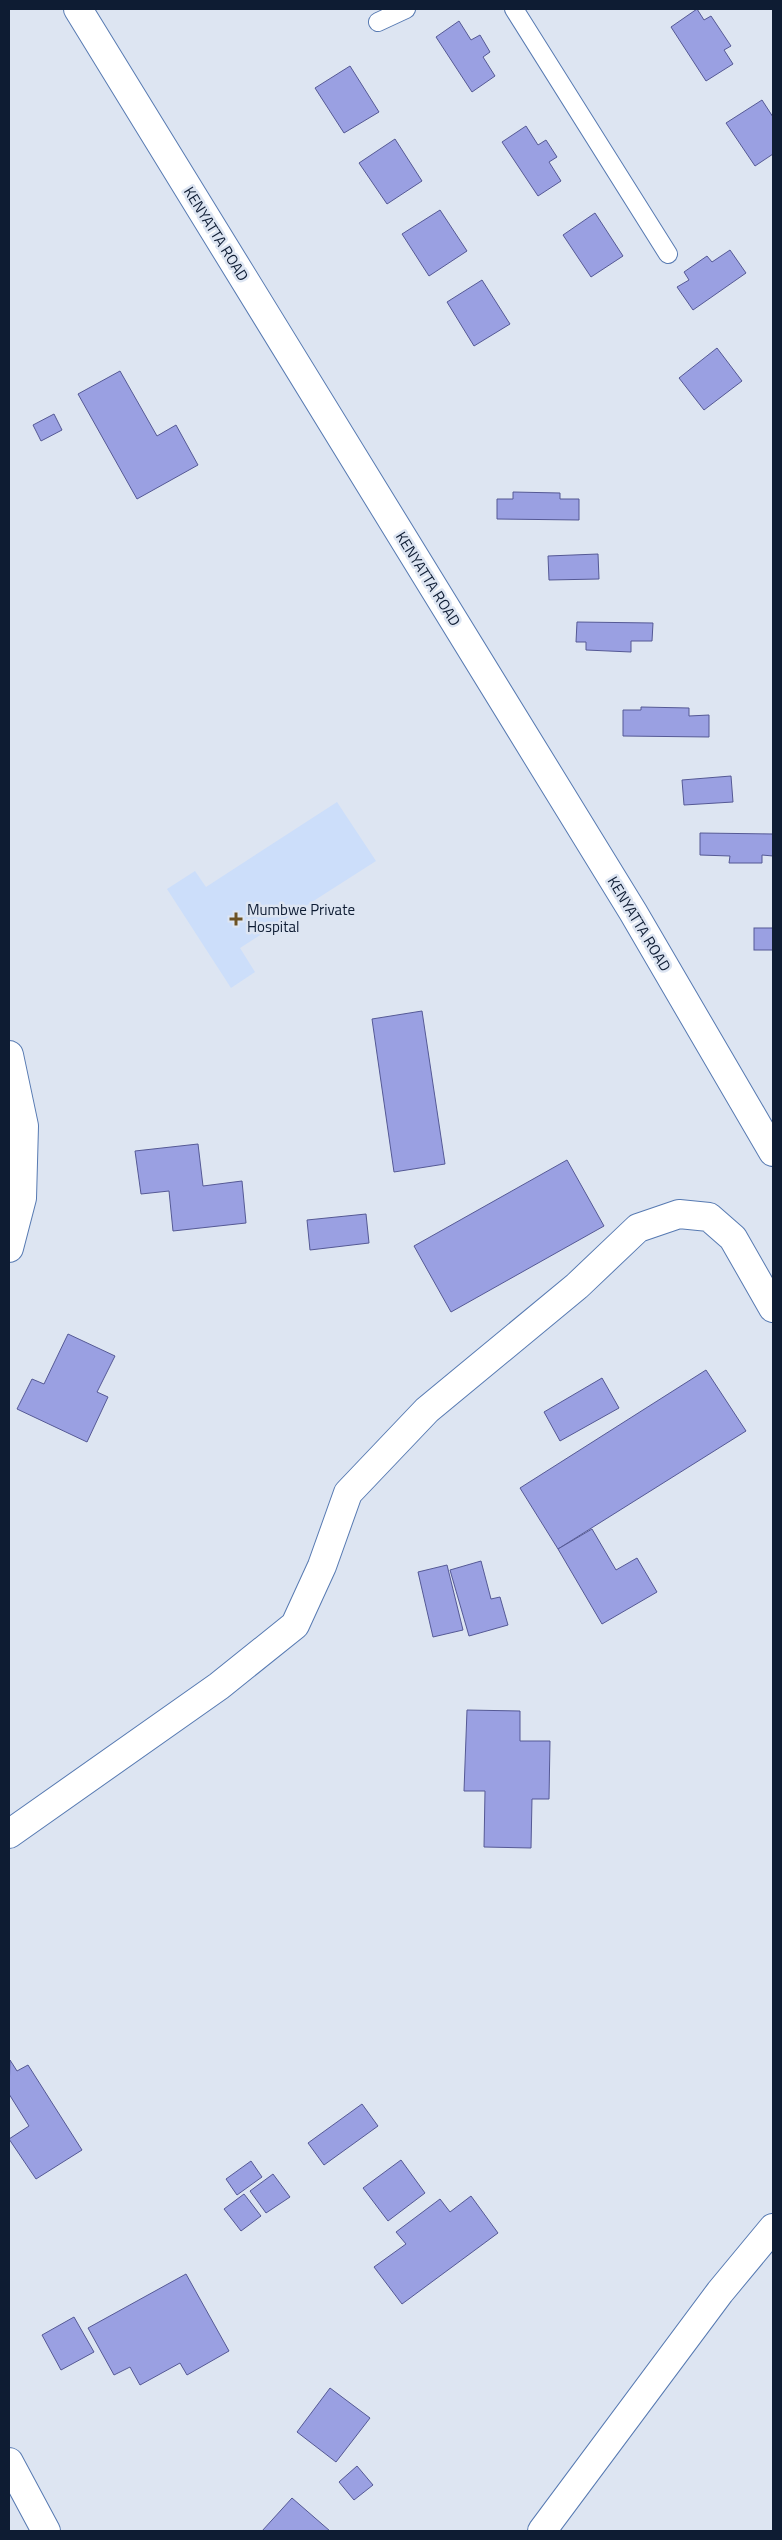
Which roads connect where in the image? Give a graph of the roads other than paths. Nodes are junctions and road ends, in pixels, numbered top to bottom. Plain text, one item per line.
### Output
1 (78, 9) edge
2 (406, 9) edge
3 (514, 9) edge
4 (378, 22) dead end
5 (668, 254) dead end
6 (9, 1055) edge
7 (773, 1152) edge
8 (9, 1248) edge
9 (773, 1308) edge
10 (9, 1834) edge
11 (773, 2228) edge
12 (9, 2462) edge
13 (46, 2531) edge
14 (542, 2531) edge

1 - 7 street, KENYATTA ROAD
2 - 4 lane
3 - 5 lane
6 - 8 street
9 - 10 street
11 - 14 street
12 - 13 street

